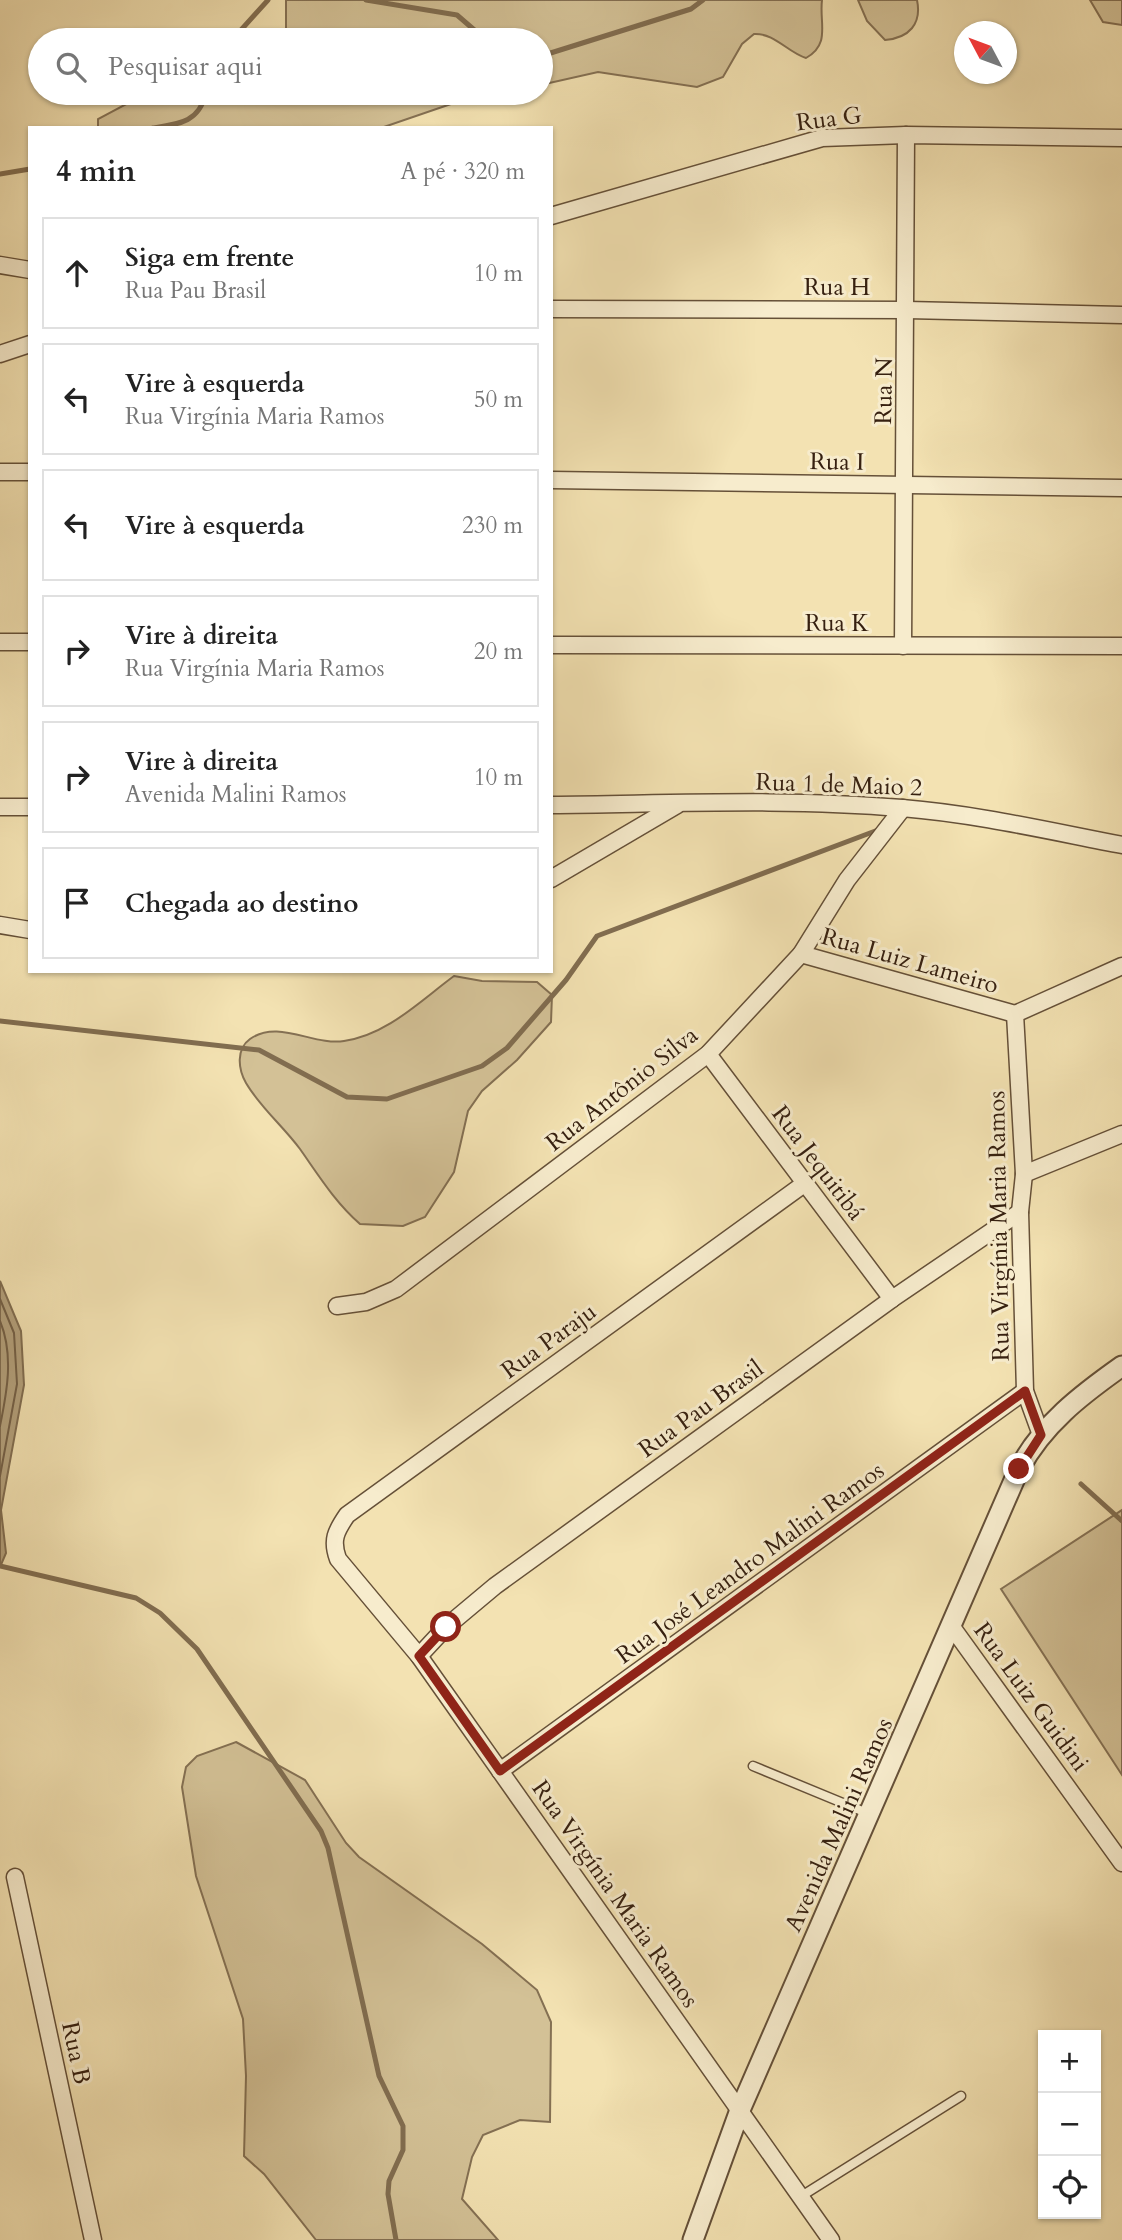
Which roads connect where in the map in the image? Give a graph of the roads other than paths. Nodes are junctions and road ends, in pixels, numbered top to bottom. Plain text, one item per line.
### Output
1 (906, 135) junction
2 (1122, 138) edge
3 (553, 215) edge
4 (0, 265) edge
5 (28, 270) edge
6 (553, 309) edge
7 (907, 310) junction
8 (1122, 315) edge
9 (28, 345) edge
10 (0, 354) edge
11 (0, 472) edge
12 (28, 472) edge
13 (553, 480) edge
14 (906, 486) junction
15 (1122, 488) edge
16 (0, 642) edge
17 (28, 642) edge
18 (553, 645) edge
19 (903, 646) junction
20 (1122, 646) edge
21 (680, 804) junction
22 (553, 805) edge
23 (0, 807) edge
24 (28, 807) edge
25 (904, 808) junction
26 (1122, 845) edge
27 (553, 878) edge
28 (0, 925) edge
29 (28, 930) edge
30 (801, 954) junction
31 (1122, 966) edge
32 (1015, 1014) junction
33 (708, 1054) junction
34 (1122, 1134) edge
35 (1024, 1174) junction
36 (804, 1184) junction
37 (1020, 1212) junction
38 (892, 1299) junction
39 (337, 1306) dead end
40 (1122, 1366) edge
41 (1025, 1391) junction
42 (1041, 1435) junction
43 (333, 1545) joint
44 (952, 1626) junction
45 (419, 1656) junction
46 (753, 1766) dead end
47 (500, 1771) junction
48 (870, 1815) junction
49 (1122, 1863) edge
50 (15, 1877) dead end
51 (961, 2096) dead end
52 (740, 2110) junction
53 (800, 2197) junction
54 (93, 2240) edge
55 (694, 2240) edge
56 (831, 2240) edge

1 - 2 street, Rua G
1 - 3 street, Rua G
1 - 7 street, Rua N
4 - 5 street
6 - 7 street, Rua H
7 - 8 street, Rua H
7 - 14 street, Rua N
9 - 10 street
11 - 12 street
13 - 14 street, Rua I
14 - 15 street, Rua I
14 - 19 street, Rua N
16 - 17 street
18 - 19 street, Rua K
19 - 20 street, Rua K
21 - 22 street, Rua 1 de Maio 2
21 - 25 street, Rua 1 de Maio 2
21 - 27 street
23 - 24 street
25 - 26 street, Rua 1 de Maio 2
25 - 30 street, Rua Antônio Silva
28 - 29 street
30 - 32 street, Rua Luiz Lameiro
30 - 33 street, Rua Antônio Silva
31 - 32 street, Rua Luiz Lameiro
32 - 35 street, Rua Virgínia Maria Ramos
33 - 36 street, Rua Jequitibá
33 - 39 street, Rua Antônio Silva
34 - 35 street
35 - 37 street, Rua Virgínia Maria Ramos
36 - 38 street, Rua Jequitibá
36 - 43 street, Rua Paraju
37 - 38 street, Rua Pau Brasil
37 - 41 street, Rua Virgínia Maria Ramos
38 - 45 street, Rua Pau Brasil
40 - 42 street, Avenida Malini Ramos
41 - 42 street, Rua Virgínia Maria Ramos
41 - 47 street, Rua José Leandro Malini Ramos
42 - 44 street, Avenida Malini Ramos
43 - 45 street, Rua Virgínia Maria Ramos
44 - 48 street, Avenida Malini Ramos
44 - 49 street, Rua Luiz Guidini
45 - 47 street, Rua Virgínia Maria Ramos
46 - 48 lane
47 - 52 street, Rua Virgínia Maria Ramos
48 - 52 street, Avenida Malini Ramos
50 - 54 street, Rua B
51 - 53 lane
52 - 53 street, Rua Virgínia Maria Ramos
52 - 55 street, Avenida Malini Ramos
53 - 56 street, Rua Virgínia Maria Ramos

